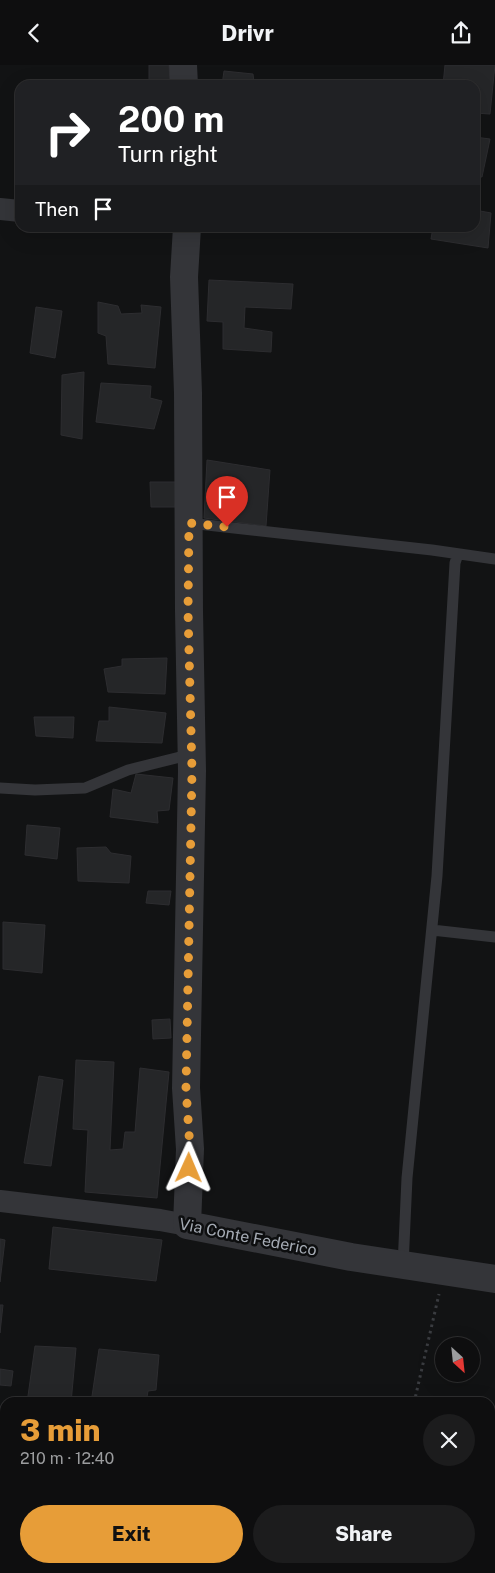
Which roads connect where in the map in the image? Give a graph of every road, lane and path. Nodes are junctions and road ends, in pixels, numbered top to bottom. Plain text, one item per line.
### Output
1 (183, 65) edge
2 (184, 80) edge
3 (0, 209) edge
4 (15, 210) edge
5 (183, 232) edge
6 (189, 523) junction
7 (458, 553) junction
8 (495, 559) edge
9 (192, 754) junction
10 (0, 788) edge
11 (432, 931) junction
12 (495, 937) edge
13 (0, 1201) edge
14 (187, 1225) junction
15 (403, 1266) junction
16 (444, 1271) junction
17 (495, 1279) edge
18 (415, 1397) edge

1 - 2 street
3 - 4 street
5 - 6 street
6 - 7 lane
6 - 9 street
7 - 8 lane
7 - 11 lane
9 - 10 lane
9 - 14 street
11 - 12 lane
11 - 15 lane
13 - 14 street, Via Conte Federico
14 - 15 street, Via Conte Federico
15 - 16 street, Via Conte Federico
16 - 17 street, Via Conte Federico
16 - 18 path

